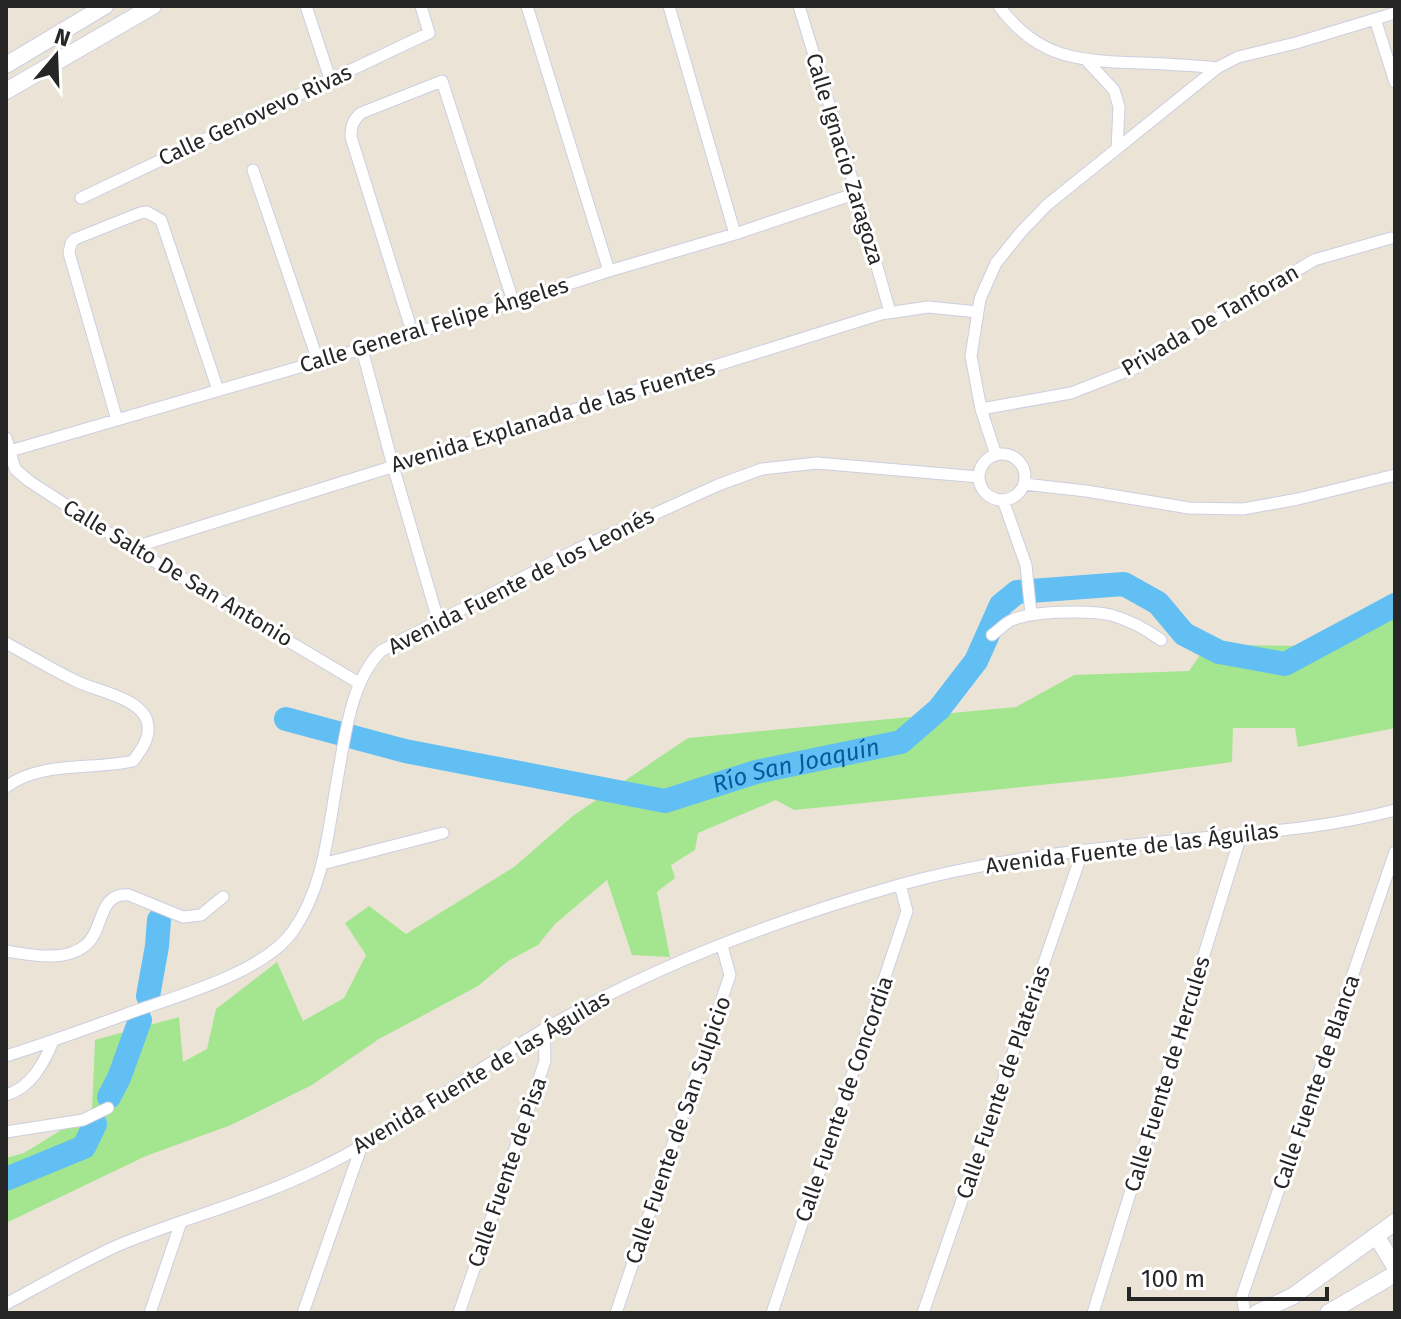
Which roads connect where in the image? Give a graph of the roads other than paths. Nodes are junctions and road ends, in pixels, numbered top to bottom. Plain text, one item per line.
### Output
1 (108, 6) edge
2 (153, 6) edge
3 (306, 6) edge
4 (421, 6) edge
5 (527, 6) edge
6 (669, 6) edge
7 (799, 6) edge
8 (999, 6) edge
9 (1395, 13) edge
10 (1375, 19) junction
11 (123, 24) junction
12 (1087, 61) junction
13 (6, 65) edge
14 (1217, 68) junction
15 (330, 79) junction
16 (1395, 82) edge
17 (6, 91) edge
18 (1117, 149) junction
19 (253, 170) dead end
20 (857, 193) junction
21 (81, 198) dead end
22 (735, 234) junction
23 (1391, 238) dead end
24 (609, 271) junction
25 (513, 301) junction
26 (890, 312) junction
27 (978, 312) junction
28 (409, 322) dead end
29 (362, 349) junction
30 (318, 361) junction
31 (218, 390) junction
32 (981, 409) junction
33 (117, 420) junction
34 (6, 438) edge
35 (10, 451) junction
36 (996, 455) junction
37 (393, 466) junction
38 (1395, 475) edge
39 (979, 477) junction
40 (1024, 484) junction
41 (1003, 500) junction
42 (132, 548) junction
43 (1031, 614) junction
44 (438, 620) junction
45 (992, 635) dead end
46 (1161, 640) dead end
47 (6, 643) edge
48 (359, 683) junction
49 (6, 787) edge
50 (1395, 810) edge
51 (443, 833) dead end
52 (1241, 835) junction
53 (1083, 850) junction
54 (1395, 852) edge
55 (322, 864) junction
56 (900, 885) junction
57 (223, 897) dead end
58 (722, 946) junction
59 (6, 951) edge
60 (544, 1029) junction
61 (53, 1041) junction
62 (6, 1056) edge
63 (6, 1095) edge
64 (108, 1108) dead end
65 (6, 1132) edge
66 (362, 1145) junction
67 (181, 1222) junction
68 (1395, 1222) edge
69 (1377, 1237) junction
70 (1395, 1267) edge
71 (1395, 1274) edge
72 (6, 1304) edge
73 (150, 1313) edge
74 (303, 1313) edge
75 (459, 1313) edge
76 (616, 1313) edge
77 (772, 1313) edge
78 (923, 1313) edge
79 (1093, 1313) edge
80 (1245, 1313) edge
81 (1257, 1313) edge
82 (1328, 1313) edge

1 - 11 main road
1 - 13 main road
2 - 11 main road
3 - 15 street
4 - 15 street, Calle Genovevo Rivas
5 - 24 street
6 - 22 street
7 - 20 street, Calle Ignacio Zaragoza
8 - 12 street
9 - 10 street
10 - 14 street
10 - 16 street
11 - 17 main road
12 - 14 street
12 - 18 street
14 - 18 street
15 - 21 street, Calle Genovevo Rivas
18 - 27 street
19 - 30 street
20 - 22 street, Calle General Felipe Ángeles
20 - 26 street, Calle Ignacio Zaragoza
22 - 24 street, Calle General Felipe Ángeles
23 - 32 street, Privada De Tanforan
24 - 25 street, Calle General Felipe Ángeles
25 - 28 street
25 - 29 street, Calle General Felipe Ángeles
26 - 27 street, Avenida Explanada de las Fuentes
26 - 37 street, Avenida Explanada de las Fuentes
27 - 32 street
29 - 30 street, Calle General Felipe Ángeles
29 - 37 street
30 - 31 street, Calle General Felipe Ángeles
31 - 33 street, Calle General Felipe Ángeles
31 - 33 street
32 - 36 street
33 - 35 street, Calle General Felipe Ángeles
34 - 35 street, Calle Salto De San Antonio
35 - 42 street, Calle Salto De San Antonio
36 - 39 street
36 - 40 street
37 - 42 street, Avenida Explanada de las Fuentes
37 - 44 street
38 - 40 street
39 - 41 street
39 - 44 street, Avenida Fuente de los Leonés
40 - 41 street
41 - 43 street
42 - 48 street, Calle Salto De San Antonio
43 - 45 street
43 - 46 street
44 - 48 street, Avenida Fuente de los Leonés
47 - 49 street
48 - 55 street, Avenida Fuente de los Leonés
50 - 52 street, Avenida Fuente de las Águilas
51 - 55 street
52 - 53 street, Avenida Fuente de las Águilas
52 - 79 street, Calle Fuente de Hercules
53 - 56 street, Avenida Fuente de las Águilas
53 - 78 street, Calle Fuente de Platerias
54 - 80 street, Calle Fuente de Blanca
55 - 61 street, Avenida Fuente de los Leonés
56 - 58 street, Avenida Fuente de las Águilas
56 - 77 street, Calle Fuente de Concordia
57 - 59 street
58 - 60 street, Avenida Fuente de las Águilas
58 - 76 street, Calle Fuente de San Sulpicio
60 - 66 street, Avenida Fuente de las Águilas
60 - 75 street, Calle Fuente de Pisa
61 - 62 street, Avenida Fuente de los Leonés
61 - 63 street
64 - 65 street
66 - 67 street, Avenida Fuente de las Águilas
66 - 74 street
67 - 72 street, Avenida Fuente de las Águilas
67 - 73 street
68 - 69 main road
69 - 70 main road
69 - 81 main road
71 - 82 main road

